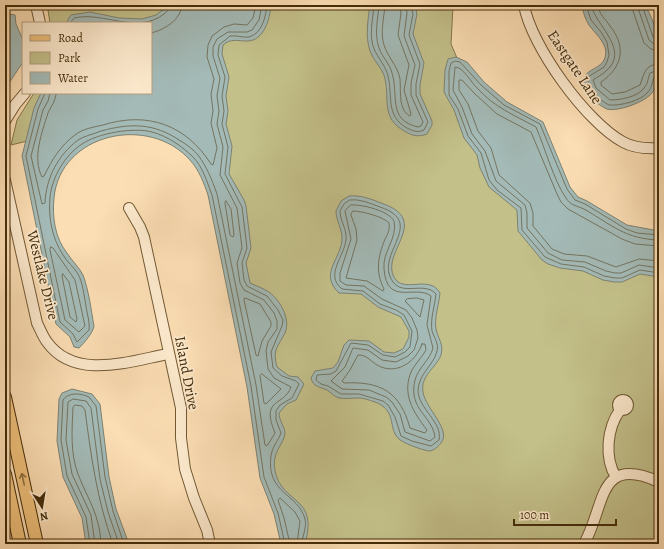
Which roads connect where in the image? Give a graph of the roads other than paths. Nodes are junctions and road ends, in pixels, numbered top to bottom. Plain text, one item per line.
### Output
1 (36, 5) edge
2 (524, 5) edge
3 (40, 22) edge
4 (24, 94) edge
5 (5, 121) edge
6 (659, 148) edge
7 (5, 180) edge
8 (129, 208) dead end
9 (168, 354) junction
10 (5, 397) edge
11 (620, 410) dead end
12 (5, 474) edge
13 (616, 477) junction
14 (659, 482) edge
15 (20, 544) edge
16 (37, 544) edge
17 (210, 544) edge
18 (584, 544) edge

1 - 3 street
2 - 6 street, Eastgate Lane
4 - 5 street
7 - 9 street, Westlake Drive
8 - 9 street, Island Drive
9 - 17 street, Island Drive
16 -> 10 main road
11 - 13 street
12 - 15 main road
13 - 14 street
13 - 18 street

